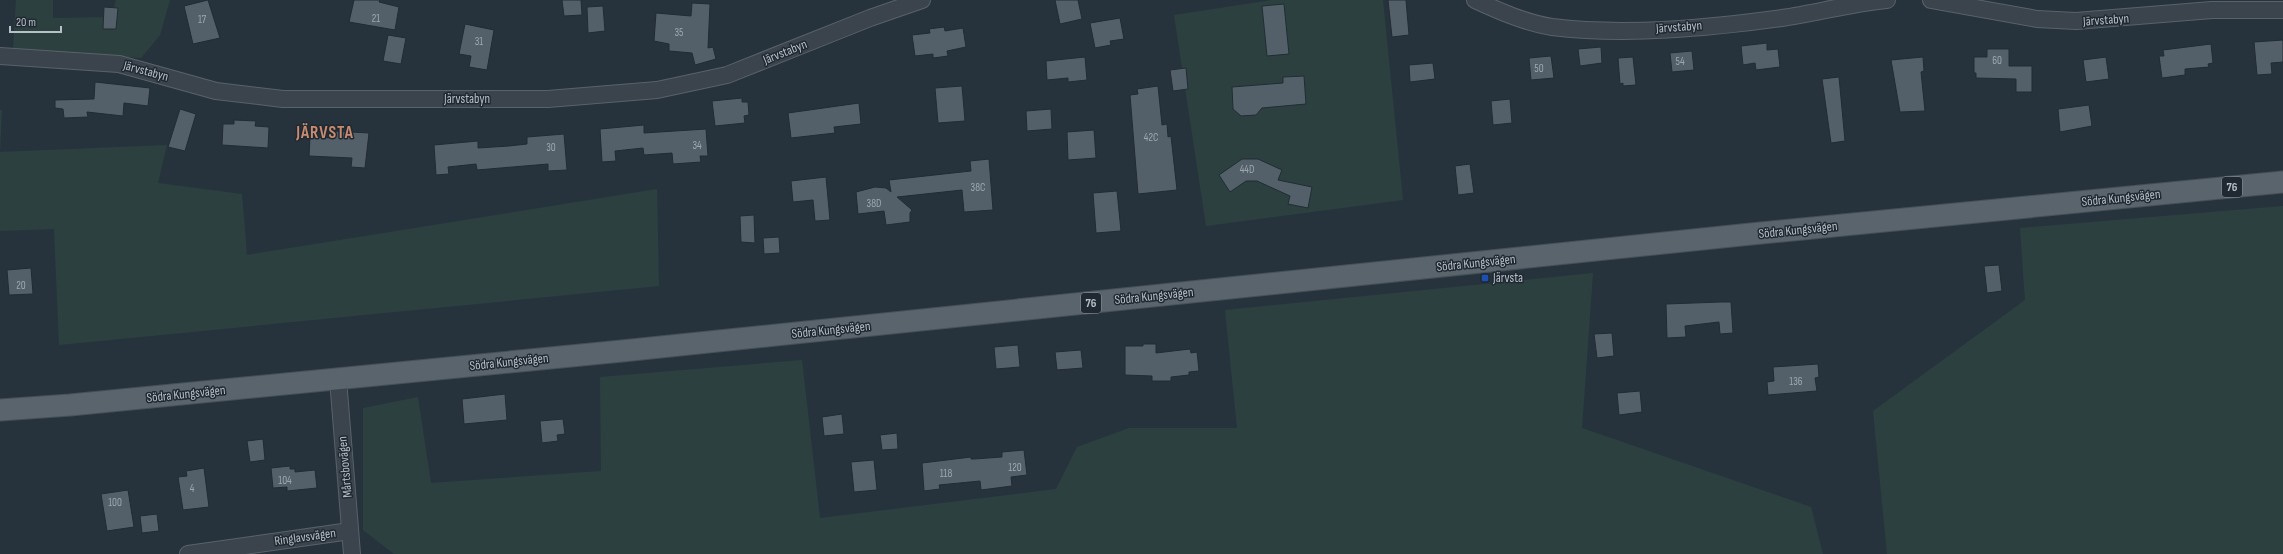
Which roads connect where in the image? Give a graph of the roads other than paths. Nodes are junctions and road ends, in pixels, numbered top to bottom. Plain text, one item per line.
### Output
1 (922, 0) edge
2 (1475, 0) edge
3 (1887, 0) edge
4 (1931, 0) edge
5 (2283, 10) edge
6 (0, 56) edge
7 (2283, 182) edge
8 (338, 379) junction
9 (0, 410) edge
10 (350, 531) junction
11 (197, 553) edge
12 (352, 554) edge

1 - 6 street, Järvstabyn
2 - 3 street, Järvstabyn
4 - 5 street, Järvstabyn
7 - 8 main road, Södra Kungsvägen / 76
8 - 9 main road, Södra Kungsvägen / 76
8 - 10 street, Mårtsbovägen
10 - 11 street, Ringlavsvägen
10 - 12 street, Mårtsbovägen

